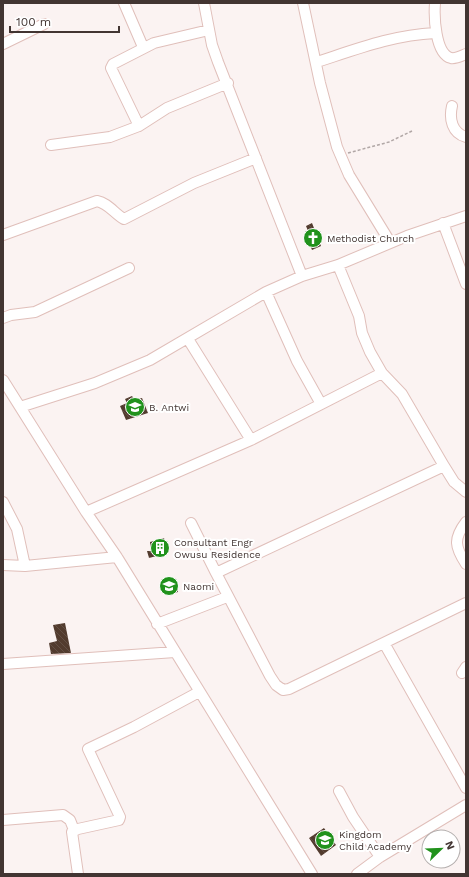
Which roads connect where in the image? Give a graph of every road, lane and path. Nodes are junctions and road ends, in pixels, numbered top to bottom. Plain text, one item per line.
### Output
1 (124, 3) edge
2 (204, 3) edge
3 (303, 3) edge
4 (435, 3) edge
5 (44, 24) dead end
6 (209, 30) junction
7 (435, 33) junction
8 (3, 44) edge
9 (143, 47) junction
10 (466, 54) edge
11 (316, 62) junction
12 (228, 83) junction
13 (452, 106) dead end
14 (139, 126) junction
15 (412, 131) dead end
16 (466, 137) edge
17 (51, 144) dead end
18 (340, 155) junction
19 (256, 158) junction
20 (466, 216) edge
21 (443, 223) junction
22 (3, 235) edge
23 (390, 242) junction
24 (338, 265) junction
25 (129, 268) dead end
26 (302, 276) junction
27 (466, 284) edge
28 (266, 292) junction
29 (3, 318) edge
30 (188, 338) junction
31 (382, 373) junction
32 (3, 380) edge
33 (321, 404) junction
34 (20, 407) junction
35 (251, 440) junction
36 (444, 466) junction
37 (466, 492) edge
38 (3, 502) edge
39 (86, 512) junction
40 (466, 522) edge
41 (191, 523) dead end
42 (117, 557) junction
43 (466, 564) edge
44 (3, 565) edge
45 (25, 566) junction
46 (216, 573) junction
47 (227, 596) junction
48 (466, 603) edge
49 (157, 624) junction
50 (384, 643) junction
51 (175, 652) junction
52 (3, 664) edge
53 (199, 692) junction
54 (466, 788) edge
55 (339, 791) dead end
56 (466, 805) edge
57 (3, 820) edge
58 (74, 830) junction
59 (380, 857) junction
60 (78, 874) edge
61 (312, 874) edge
62 (357, 874) edge

1 - 9 street
2 - 6 street
3 - 11 street
4 - 7 street
5 - 8 street
6 - 9 street
6 - 12 street
7 - 10 street
7 - 11 street
9 - 14 street
11 - 18 street
12 - 14 street
12 - 19 street
13 - 16 street
14 - 17 street
15 - 18 path
18 - 23 street
19 - 22 street
19 - 26 street
20 - 21 street
21 - 23 street
21 - 27 street
23 - 24 street
24 - 26 street
24 - 31 street
25 - 29 street
26 - 28 street
28 - 30 street
28 - 33 street
30 - 34 street
30 - 35 street
31 - 33 street
31 - 36 street
32 - 34 street
33 - 35 street
34 - 39 street
35 - 39 street
36 - 37 street
36 - 46 street
38 - 45 street
39 - 42 street
40 - 43 street
41 - 46 street
42 - 45 street
42 - 49 street
44 - 45 street
46 - 47 street
47 - 49 street
47 - 50 street
48 - 50 street
49 - 51 street
50 - 54 street
51 - 52 street
51 - 53 street
53 - 58 street
53 - 61 street
55 - 59 street
56 - 59 street
57 - 58 street
58 - 60 street
59 - 62 street

